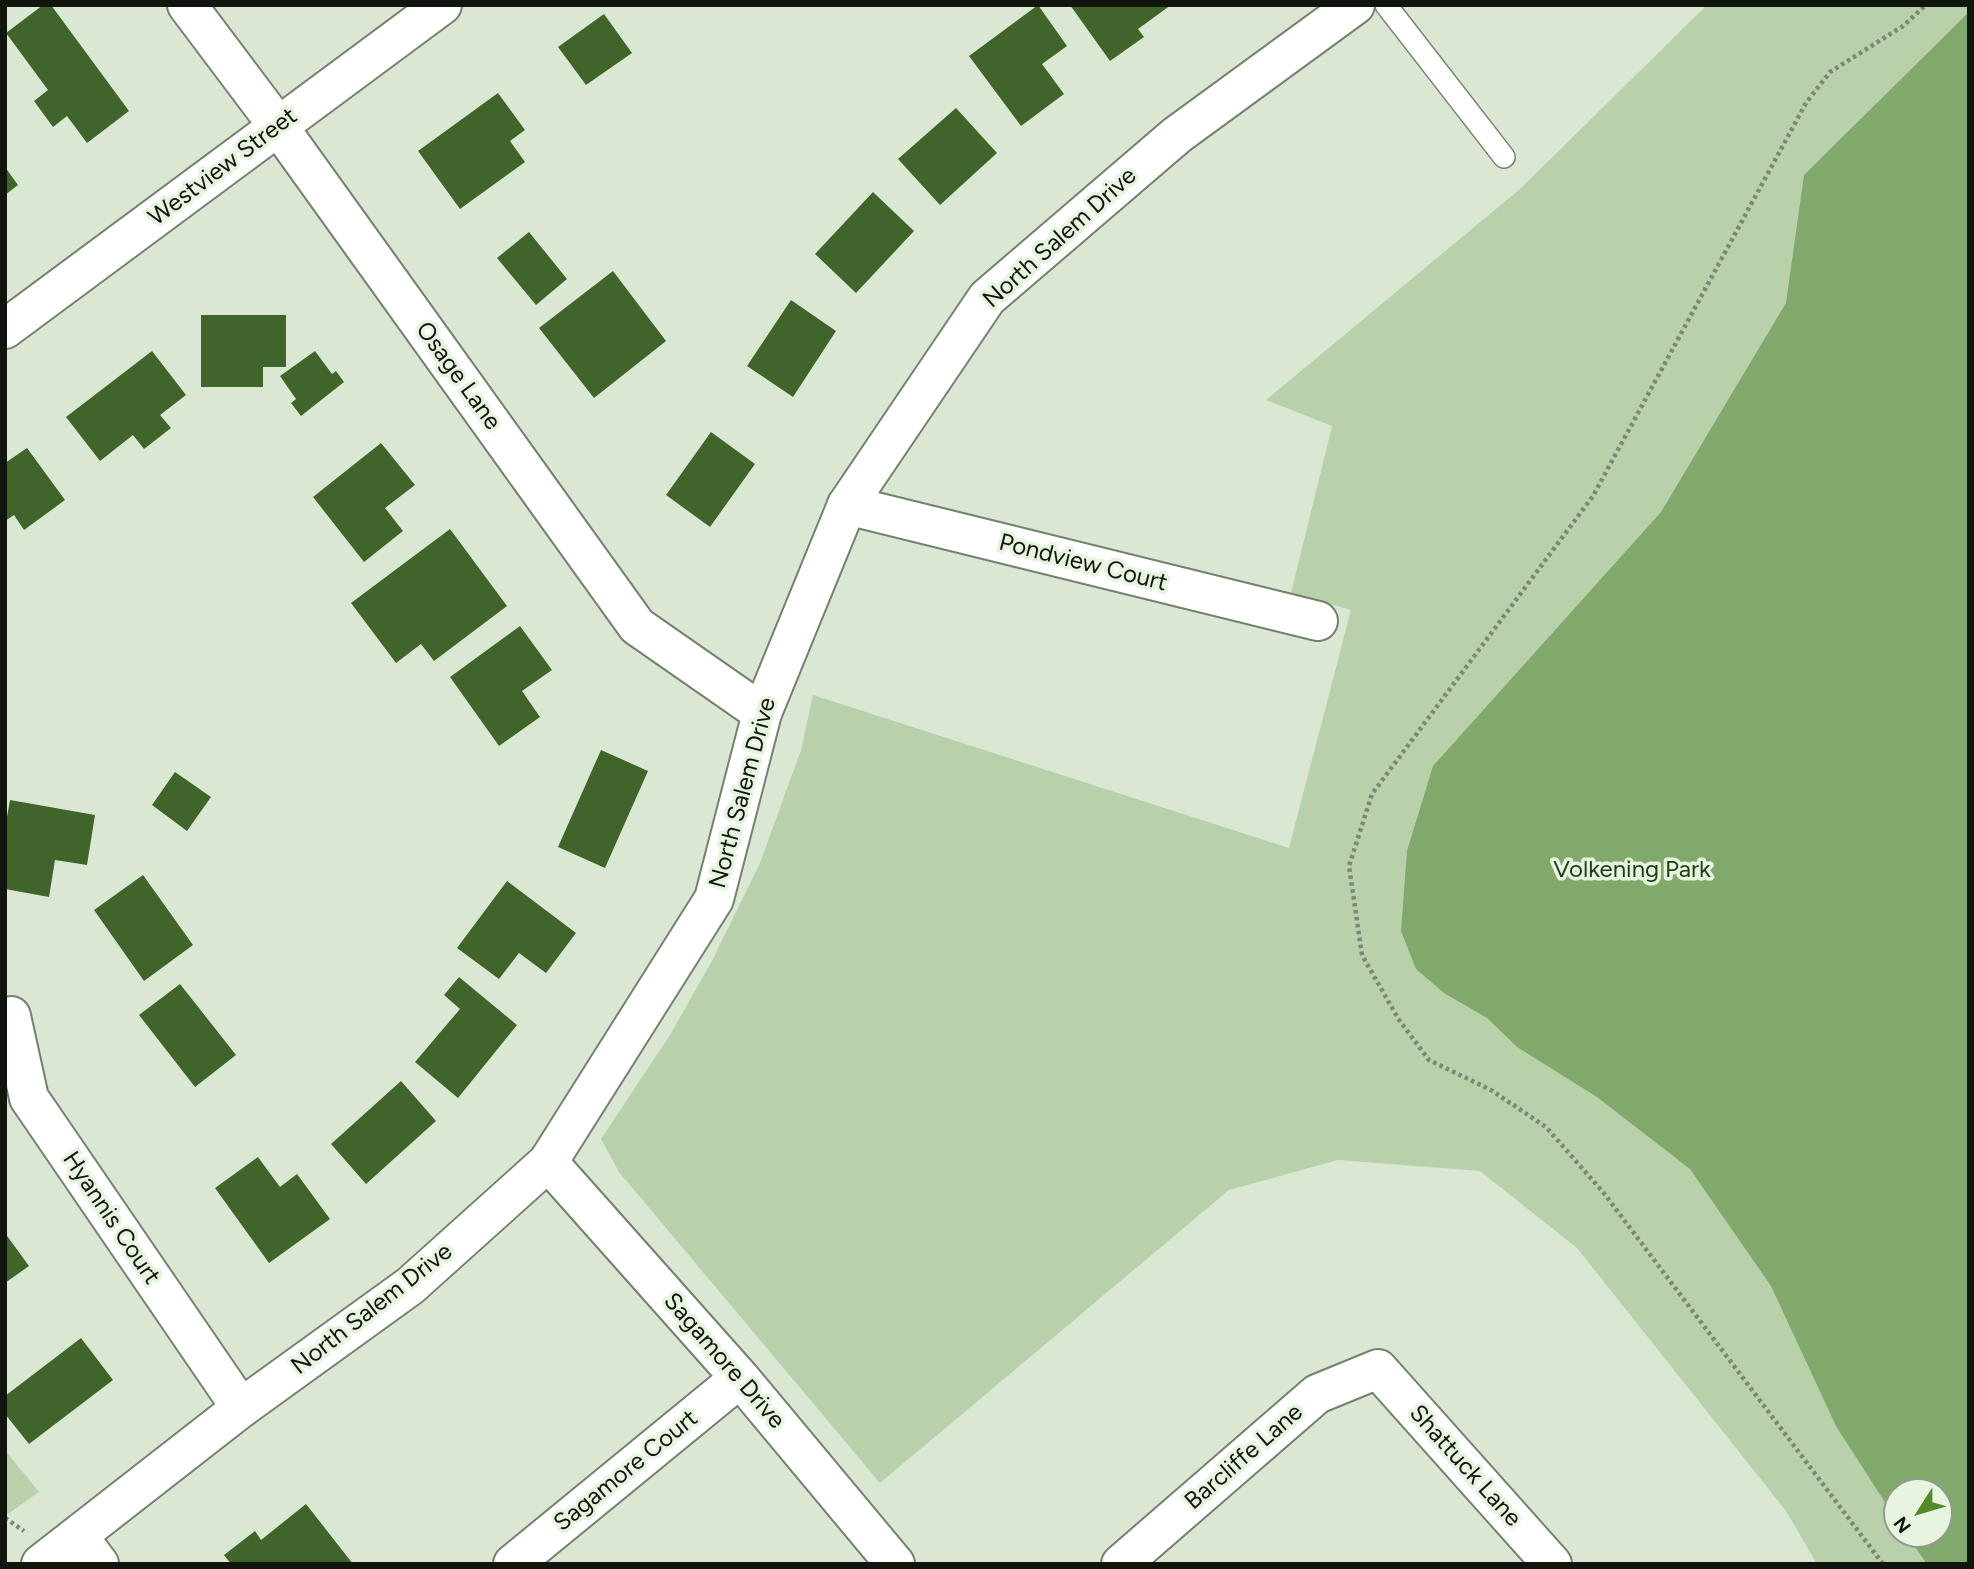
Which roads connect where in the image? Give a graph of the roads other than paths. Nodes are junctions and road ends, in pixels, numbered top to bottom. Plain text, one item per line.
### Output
1 (187, 5) edge
2 (442, 5) edge
3 (1355, 5) edge
4 (1386, 5) edge
5 (278, 126) junction
6 (1504, 157) dead end
7 (5, 329) edge
8 (847, 505) junction
9 (1318, 621) dead end
10 (762, 713) junction
11 (10, 1016) dead end
12 (548, 1163) junction
13 (1378, 1369) joint
14 (740, 1378) junction
15 (240, 1408) junction
16 (33, 1547) edge
17 (89, 1550) edge
18 (513, 1564) edge
19 (895, 1564) edge
20 (1121, 1564) edge
21 (1552, 1564) edge

1 - 5 street, Osage Lane
2 - 5 street, Westview Street
3 - 8 street, North Salem Drive
4 - 6 lane
5 - 7 street, Westview Street
5 - 10 street, Osage Lane
8 - 9 street, Pondview Court
8 - 10 street, North Salem Drive
10 - 12 street, North Salem Drive
11 - 15 street, Hyannis Court
12 - 14 street, Sagamore Drive
12 - 15 street, North Salem Drive
13 - 20 street, Barcliffe Lane
13 - 21 street, Shattuck Lane
14 - 18 street, Sagamore Court
14 - 19 street, Sagamore Drive
15 - 17 street, North Salem Drive
16 - 17 street, North Salem Drive

